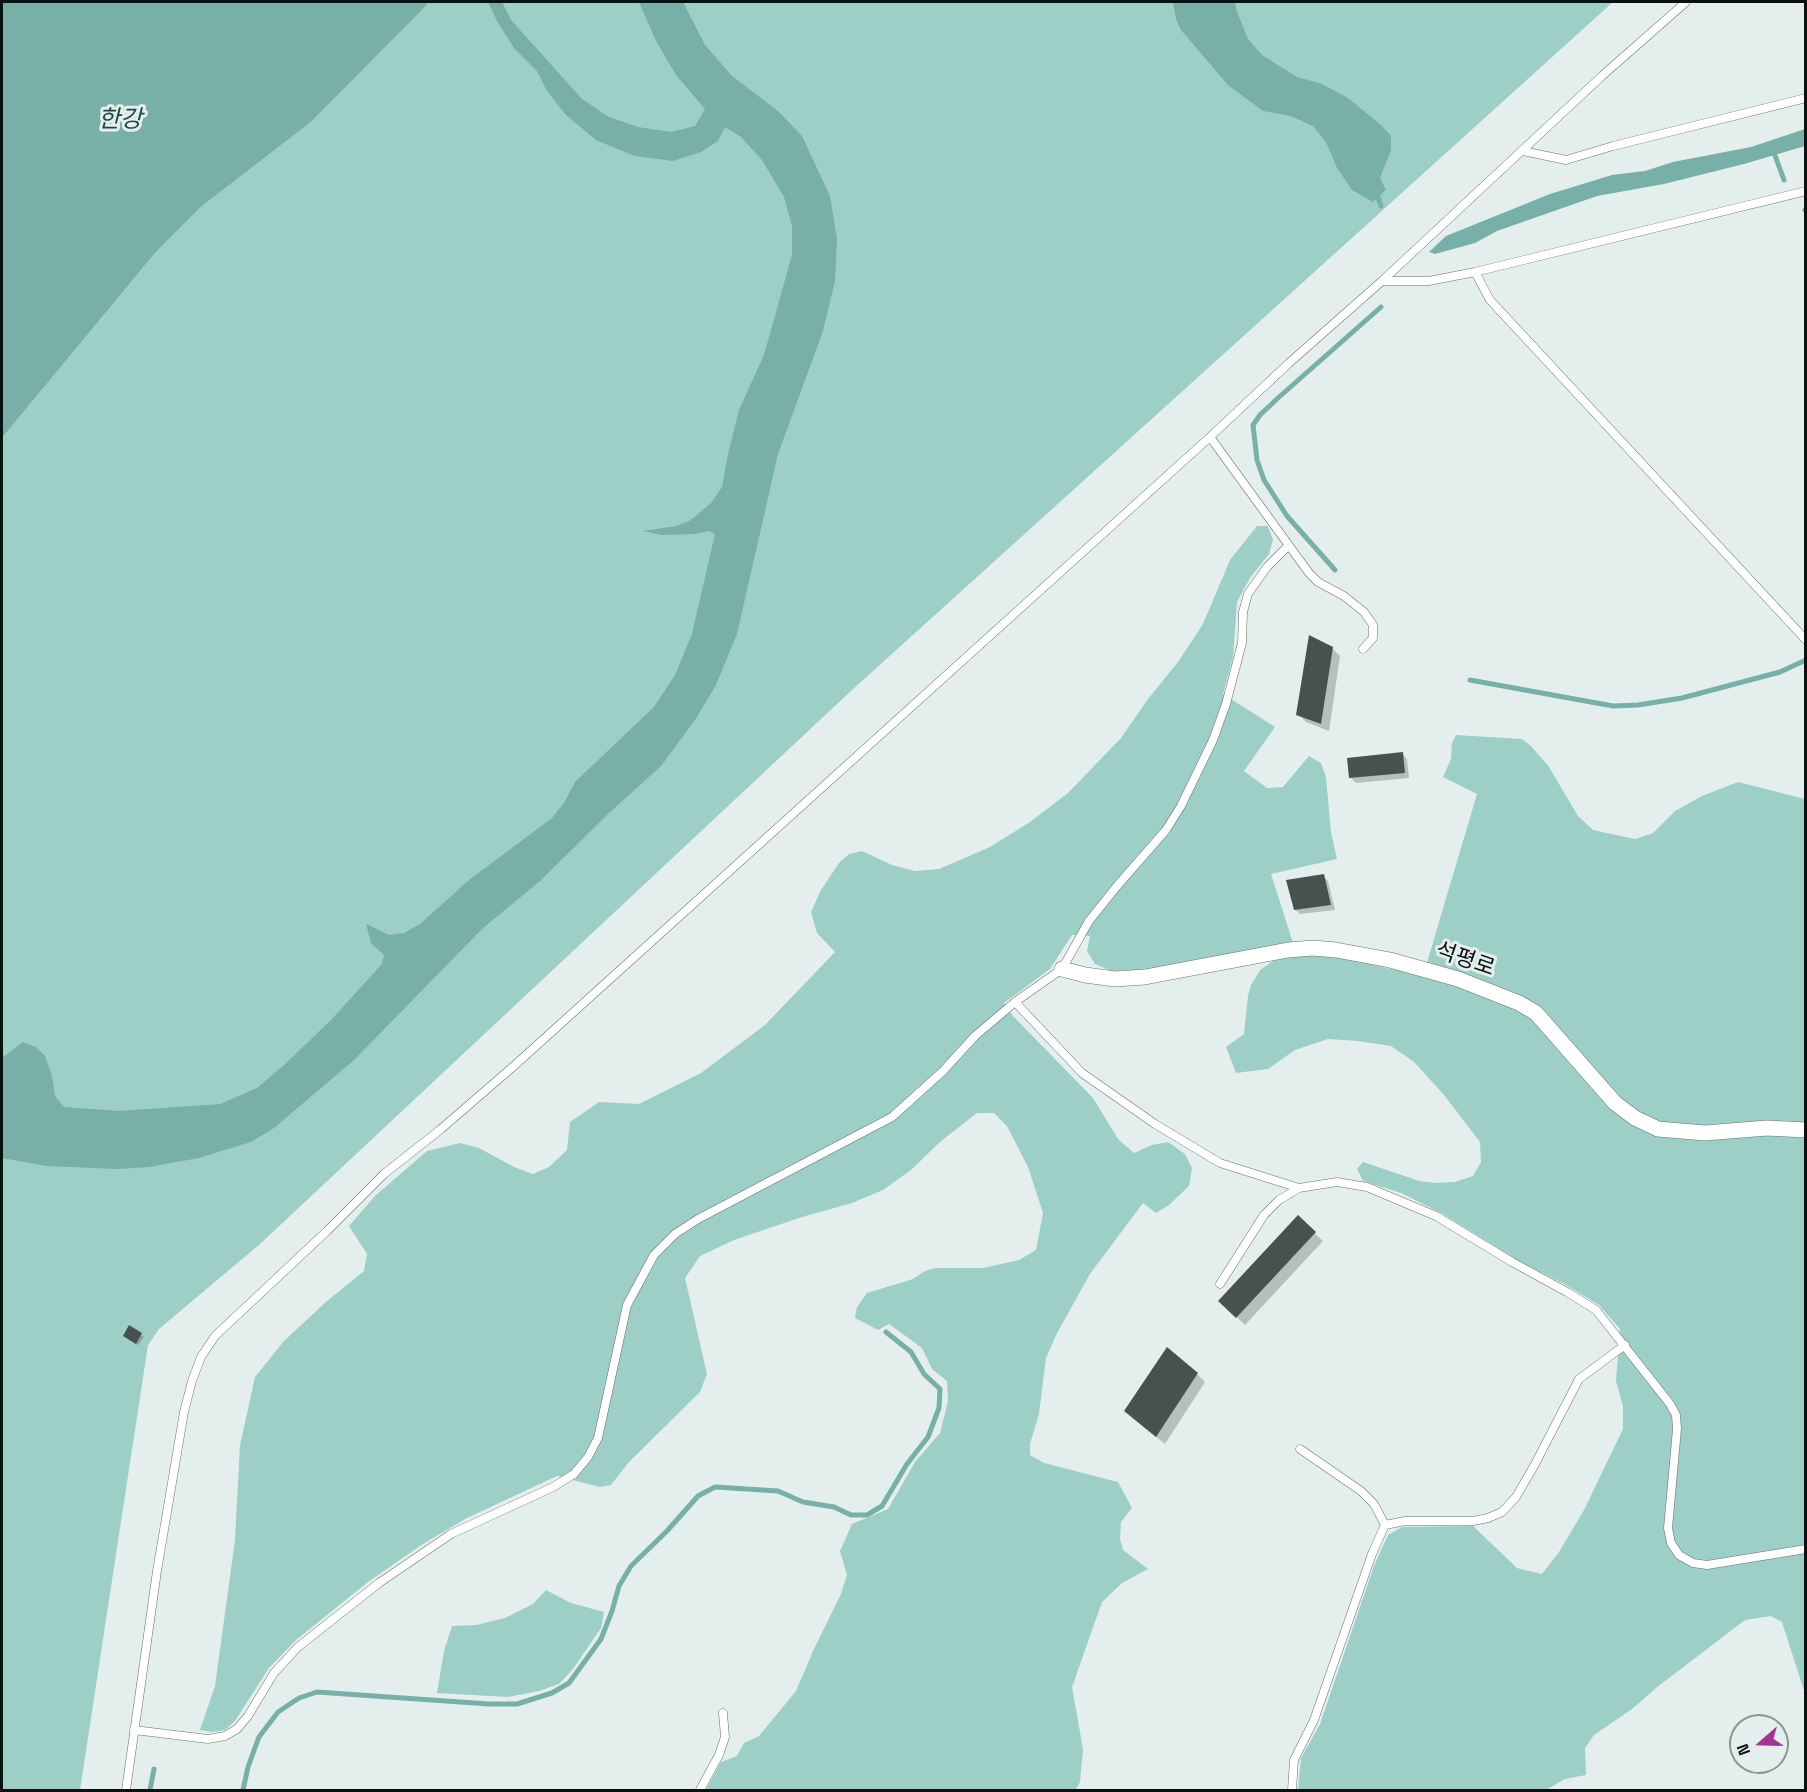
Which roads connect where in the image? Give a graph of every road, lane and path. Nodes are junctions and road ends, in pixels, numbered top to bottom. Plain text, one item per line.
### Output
1 (1686, 2) edge
2 (1806, 98) edge
3 (1523, 151) junction
4 (1806, 191) edge
5 (1475, 272) junction
6 (1382, 281) junction
7 (1210, 436) junction
8 (1288, 546) junction
9 (1806, 640) edge
10 (1364, 649) dead end
11 (1062, 969) junction
12 (1015, 1002) junction
13 (1806, 1130) edge
14 (1299, 1188) junction
15 (1221, 1284) dead end
16 (1625, 1345) junction
17 (1299, 1449) dead end
18 (1385, 1525) junction
19 (1806, 1549) edge
20 (723, 1713) dead end
21 (134, 1730) junction
22 (126, 1791) edge
23 (700, 1791) edge
24 (1292, 1791) edge

1 - 3 lane
2 - 3 lane
3 - 6 lane
4 - 5 lane
5 - 6 lane
5 - 9 lane
6 - 7 lane
7 - 8 lane
7 - 21 lane
8 - 10 lane
8 - 11 lane
11 - 12 lane
11 - 13 street, 석평로
12 - 14 lane
12 - 21 lane
14 - 15 lane
14 - 16 lane
16 - 18 lane
16 - 19 lane
17 - 18 lane
18 - 24 lane
20 - 23 lane
21 - 22 lane

